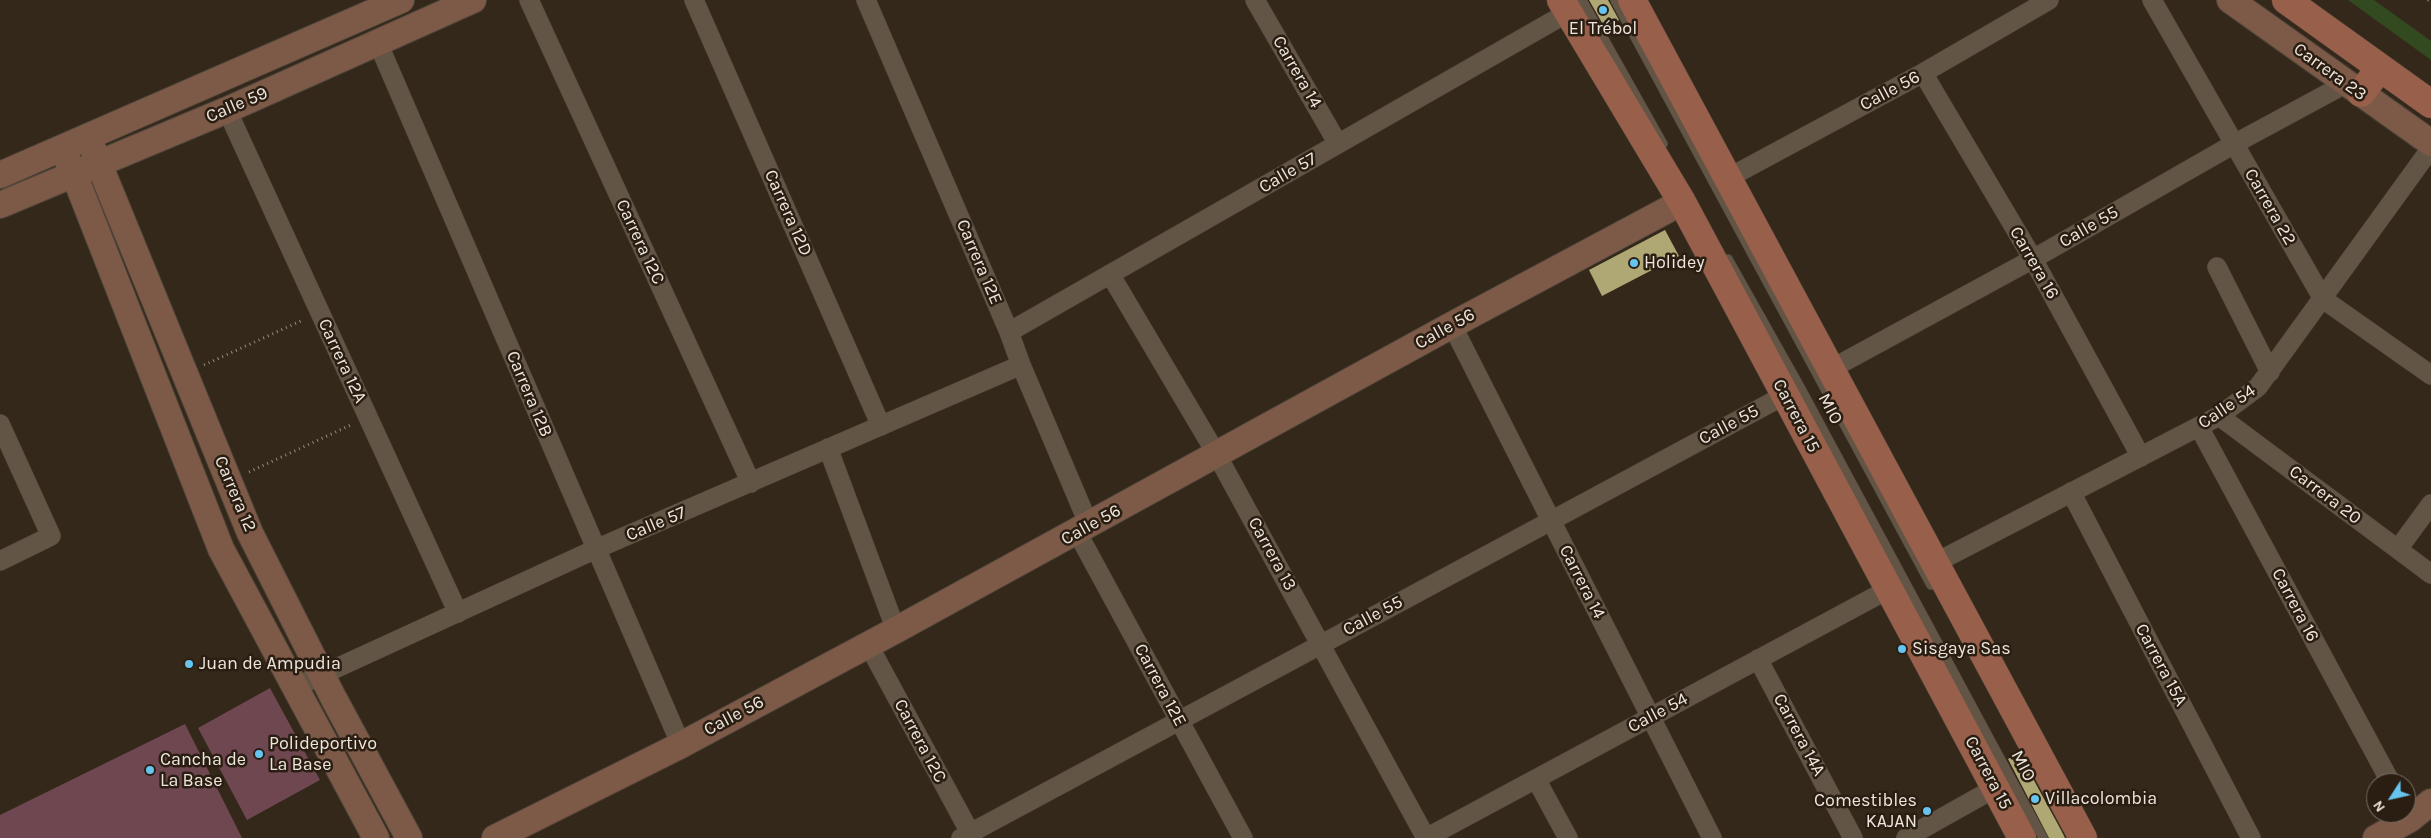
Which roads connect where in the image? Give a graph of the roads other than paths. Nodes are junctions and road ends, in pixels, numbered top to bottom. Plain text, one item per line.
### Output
1 (401, 0) edge
2 (473, 0) edge
3 (529, 0) edge
4 (694, 0) edge
5 (866, 0) edge
6 (1255, 0) edge
7 (1615, 0) edge
8 (1632, 0) edge
9 (2049, 0) edge
10 (2152, 0) edge
11 (2230, 0) edge
12 (2286, 0) edge
13 (1570, 4) edge
14 (378, 43) junction
15 (2380, 68) junction
16 (1923, 73) junction
17 (2354, 88) junction
18 (2431, 104) edge
19 (226, 110) junction
20 (88, 138) junction
21 (2431, 143) edge
22 (1338, 144) junction
23 (2234, 144) junction
24 (62, 148) junction
25 (2431, 148) edge
26 (1668, 154) dead end
27 (99, 164) junction
28 (74, 174) junction
29 (0, 175) edge
30 (1728, 178) junction
31 (1682, 202) junction
32 (0, 205) edge
33 (1722, 248) dead end
34 (2033, 259) junction
35 (2217, 267) dead end
36 (1110, 274) junction
37 (2323, 298) junction
38 (1452, 325) junction
39 (1009, 332) junction
40 (1021, 365) junction
41 (1830, 369) junction
42 (2270, 372) junction
43 (2431, 375) edge
44 (1785, 395) junction
45 (2219, 416) junction
46 (0, 424) edge
47 (881, 426) junction
48 (2199, 427) junction
49 (828, 448) junction
50 (1217, 454) junction
51 (2141, 457) junction
52 (751, 483) junction
53 (2071, 492) junction
54 (2431, 504) edge
55 (1551, 521) junction
56 (1083, 529) junction
57 (596, 549) junction
58 (2398, 549) junction
59 (0, 561) edge
60 (1935, 563) junction
61 (2431, 574) edge
62 (1889, 589) junction
63 (1936, 594) dead end
64 (458, 612) junction
65 (896, 630) junction
66 (868, 644) junction
67 (1321, 644) junction
68 (1758, 659) junction
69 (321, 674) junction
70 (294, 688) junction
71 (1650, 717) junction
72 (1179, 721) junction
73 (681, 745) junction
74 (2386, 773) edge
75 (1536, 779) junction
76 (1996, 788) junction
77 (2431, 802) edge
78 (2416, 817) edge
79 (2410, 823) edge
80 (968, 836) edge
81 (376, 838) edge
82 (409, 838) edge
83 (495, 838) edge
84 (1242, 838) edge
85 (1426, 838) edge
86 (1568, 838) edge
87 (1712, 838) edge
88 (1853, 838) edge
89 (1906, 838) edge
90 (2022, 838) edge
91 (2043, 838) edge
92 (2083, 838) edge
93 (2251, 838) edge
94 (2376, 838) edge

1 - 20 street, Calle 59
2 - 14 street, Calle 59
3 - 52 street, Carrera 12C
4 - 47 street, Carrera 12D
5 - 39 street, Carrera 12E
6 - 22 street, Carrera 14
7 - 63 lane, MIO
8 - 30 main road
9 - 16 street, Calle 56
10 - 23 street, Carrera 22
11 - 17 street, Carrera 23
12 - 15 main road
13 - 22 street, Calle 57
13 - 26 lane
13 - 31 main road, Carrera 15
14 - 19 street, Calle 59
14 - 57 street, Carrera 12B
15 - 17 main road
15 - 18 main road
16 - 30 street, Calle 56
16 - 34 street, Carrera 16
17 - 21 street, Carrera 23
17 - 23 street, Calle 55
19 - 27 street, Calle 59
19 - 64 street, Carrera 12A
20 - 24 street, Calle 59
20 - 27 street, Carrera 12
22 - 36 street, Calle 57
23 - 34 street, Calle 55
23 - 37 street, Carrera 22
24 - 28 street, Carrera 12
24 - 29 street, Calle 59
25 - 37 street, Calle 54
27 - 28 street, Calle 59
27 - 69 street, Carrera 12
28 - 32 street, Calle 59
28 - 70 street, Carrera 12
30 - 41 main road
31 - 38 street, Calle 56
31 - 44 main road, Carrera 15
33 - 91 lane, MIO
34 - 41 street, Calle 55
34 - 51 street, Carrera 16
35 - 42 street
36 - 39 street, Calle 57
36 - 50 street, Carrera 13
37 - 42 street, Calle 54
37 - 43 street, Carrera 22
38 - 50 street, Calle 56
38 - 55 street, Carrera 14
39 - 40 street, Carrera 12E
40 - 47 street, Calle 57
40 - 56 street, Carrera 12E
41 - 60 main road
42 - 45 street, Calle 54
44 - 55 street, Calle 55
44 - 62 main road, Carrera 15
45 - 48 street, Calle 54
45 - 58 street, Carrera 20
46 - 59 street
47 - 49 street, Calle 57
48 - 51 street, Calle 54
48 - 74 street, Carrera 16
49 - 52 street, Calle 57
49 - 65 street
50 - 56 street, Calle 56
50 - 67 street, Carrera 13
51 - 53 street, Calle 54
52 - 57 street, Calle 57
53 - 60 street, Calle 54
53 - 93 street, Carrera 15A
54 - 58 street
55 - 67 street, Calle 55
55 - 71 street, Carrera 14
56 - 65 street, Calle 56
56 - 72 street, Carrera 12E
57 - 64 street, Calle 57
57 - 73 street, Carrera 12B
58 - 61 street, Carrera 20
60 - 92 main road
62 - 68 street, Calle 54
62 - 76 main road, Carrera 15
64 - 69 street, Calle 57
65 - 66 street, Calle 56
66 - 73 street, Calle 56
66 - 80 street, Carrera 12C
67 - 72 street, Calle 55
67 - 85 street, Carrera 13
68 - 71 street, Calle 54
68 - 88 street, Carrera 14A
69 - 70 street, Calle 57
69 - 82 street, Carrera 12
70 - 81 street, Carrera 12
71 - 75 street, Calle 54
71 - 87 street, Carrera 14
72 - 80 street, Calle 55
72 - 84 street, Carrera 12E
73 - 83 street, Calle 56
75 - 85 street, Calle 54
75 - 86 street
76 - 89 street
76 - 90 main road, Carrera 15
77 - 78 street
79 - 94 street

